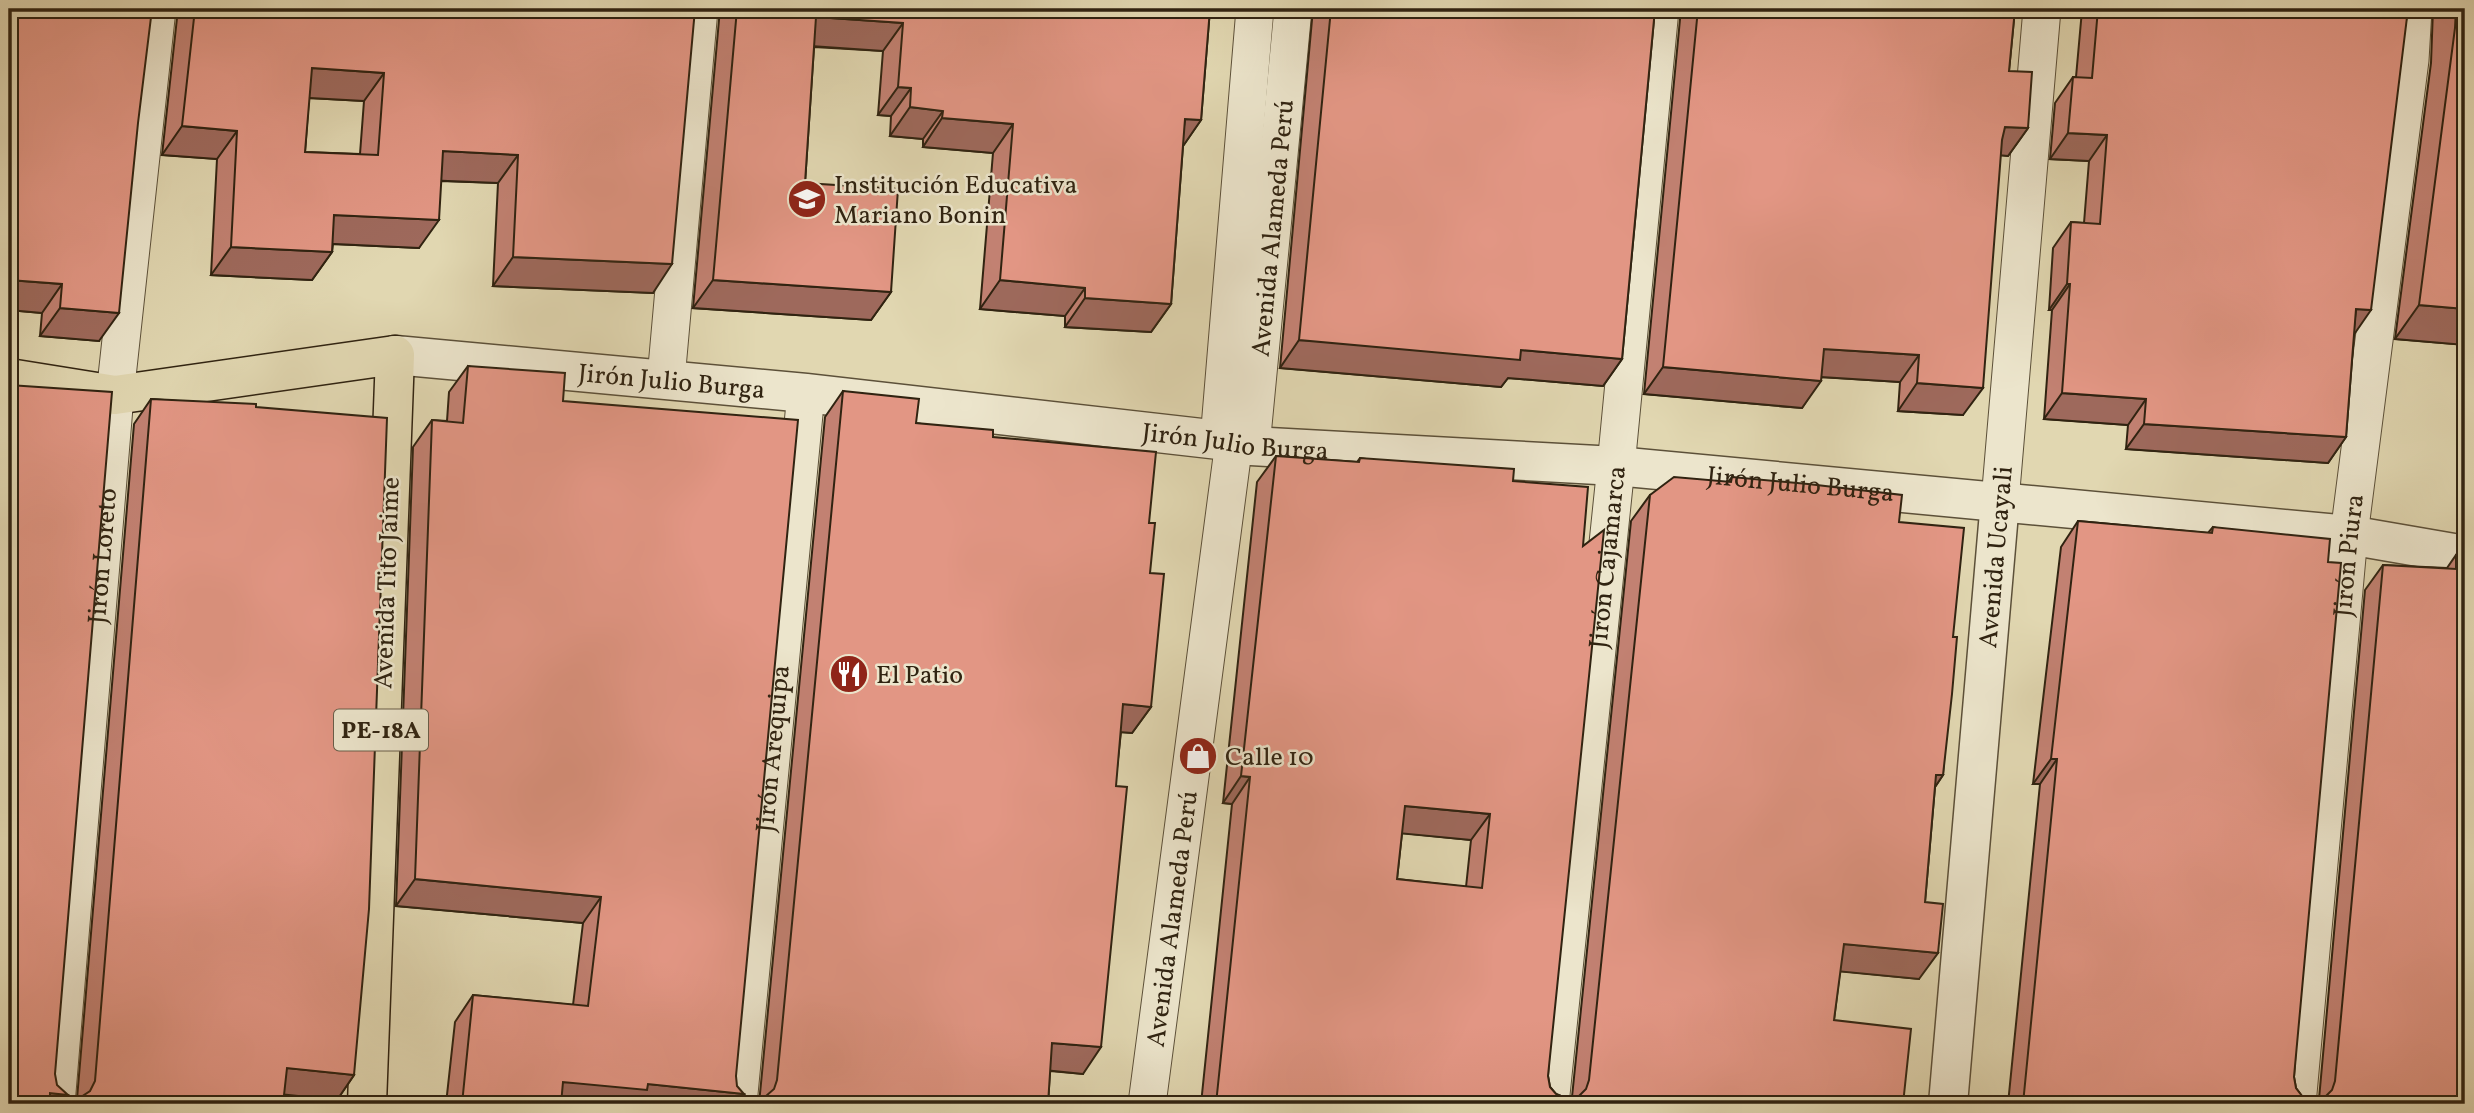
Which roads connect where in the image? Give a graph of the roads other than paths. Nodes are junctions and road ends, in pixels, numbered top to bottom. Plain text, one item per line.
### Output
1 (157, 9) edge
2 (699, 9) edge
3 (1255, 9) edge
4 (1293, 9) edge
5 (1660, 9) edge
6 (2042, 9) edge
7 (2413, 9) edge
8 (395, 355) junction
9 (9, 378) edge
10 (666, 379) junction
11 (806, 393) junction
12 (115, 395) junction
13 (1235, 443) junction
14 (1616, 466) junction
15 (2000, 501) junction
16 (2349, 535) junction
17 (2465, 555) edge
18 (56, 1104) edge
19 (367, 1104) edge
20 (738, 1104) edge
21 (1146, 1104) edge
22 (1550, 1104) edge
23 (1948, 1104) edge
24 (2297, 1104) edge

1 - 12 street, Jirón Loreto
2 - 10 street
3 - 13 street, Avenida Alameda Perú
4 - 13 street, Avenida Alameda Perú
5 - 14 street, Jirón Cajamarca
6 - 15 street, Avenida Ucayali
7 - 16 street, Jirón Piura
8 - 10 street, Jirón Julio Burga
8 - 12 highway, Jirón Julio Burga
8 - 19 highway, Avenida Tito Jaime / PE-18A
9 - 12 highway, Jirón Julio Burga
10 - 11 street, Jirón Julio Burga
11 - 13 street, Jirón Julio Burga
11 - 20 street, Jirón Arequipa
12 - 18 street, Jirón Loreto
13 - 14 street, Jirón Julio Burga
13 - 21 street, Avenida Alameda Perú
14 - 15 street, Jirón Julio Burga
14 - 22 street, Jirón Cajamarca
15 - 16 street, Jirón Julio Burga
15 - 23 street, Avenida Ucayali
16 - 17 street, Jirón Julio Burga
16 - 24 street, Jirón Piura

